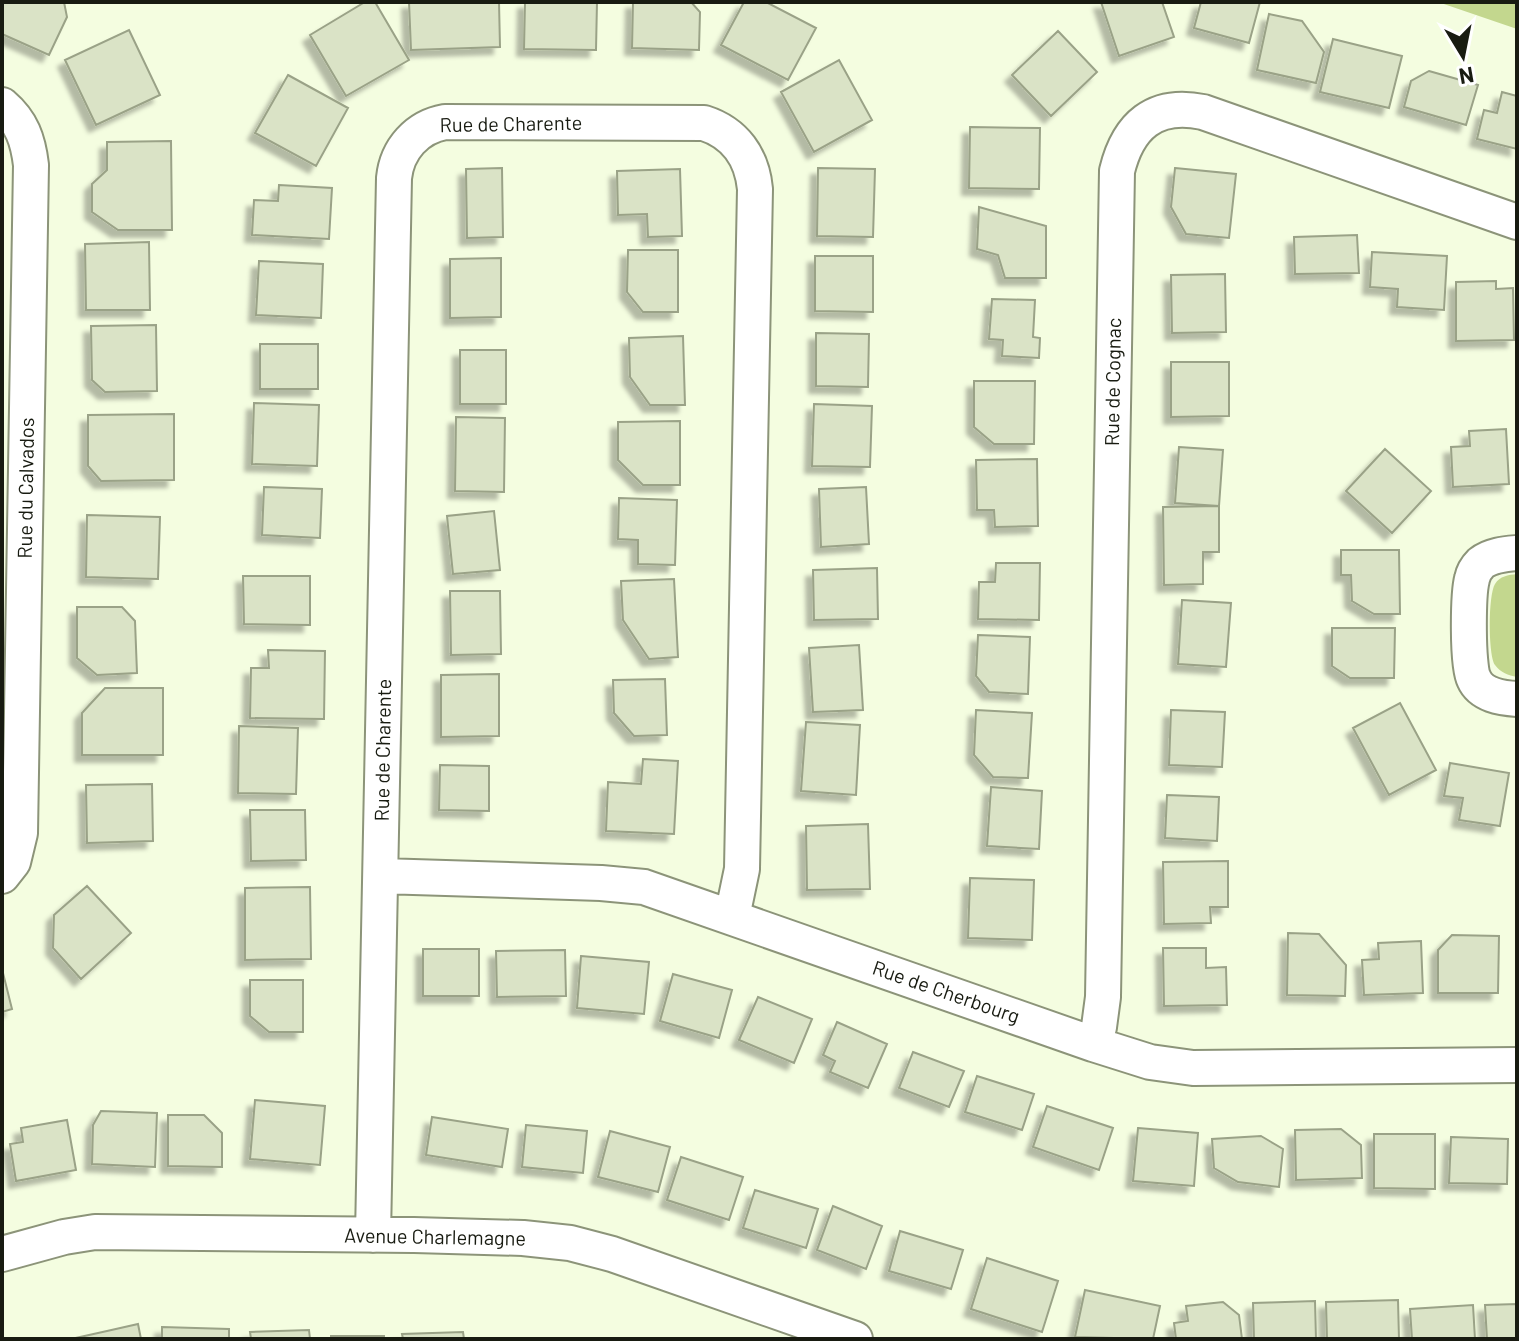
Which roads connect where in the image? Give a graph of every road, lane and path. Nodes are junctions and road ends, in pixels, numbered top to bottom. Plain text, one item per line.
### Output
1 (2, 105) edge
2 (1517, 222) edge
3 (1517, 553) edge
4 (1517, 699) edge
5 (2, 876) edge
6 (381, 876) junction
7 (732, 917) junction
8 (1093, 1044) junction
9 (1517, 1065) edge
10 (373, 1235) junction
11 (2, 1254) edge
12 (855, 1339) edge

1 - 5 street, Rue du Calvados
2 - 8 street, Rue de Cognac
3 - 4 street
6 - 7 street, Rue de Cherbourg
6 - 7 street, Rue de Charente
6 - 10 street, Rue de Charente
7 - 8 street, Rue de Cherbourg
8 - 9 street, Rue de Cherbourg
10 - 11 street, Avenue Charlemagne
10 - 12 street, Avenue Charlemagne

